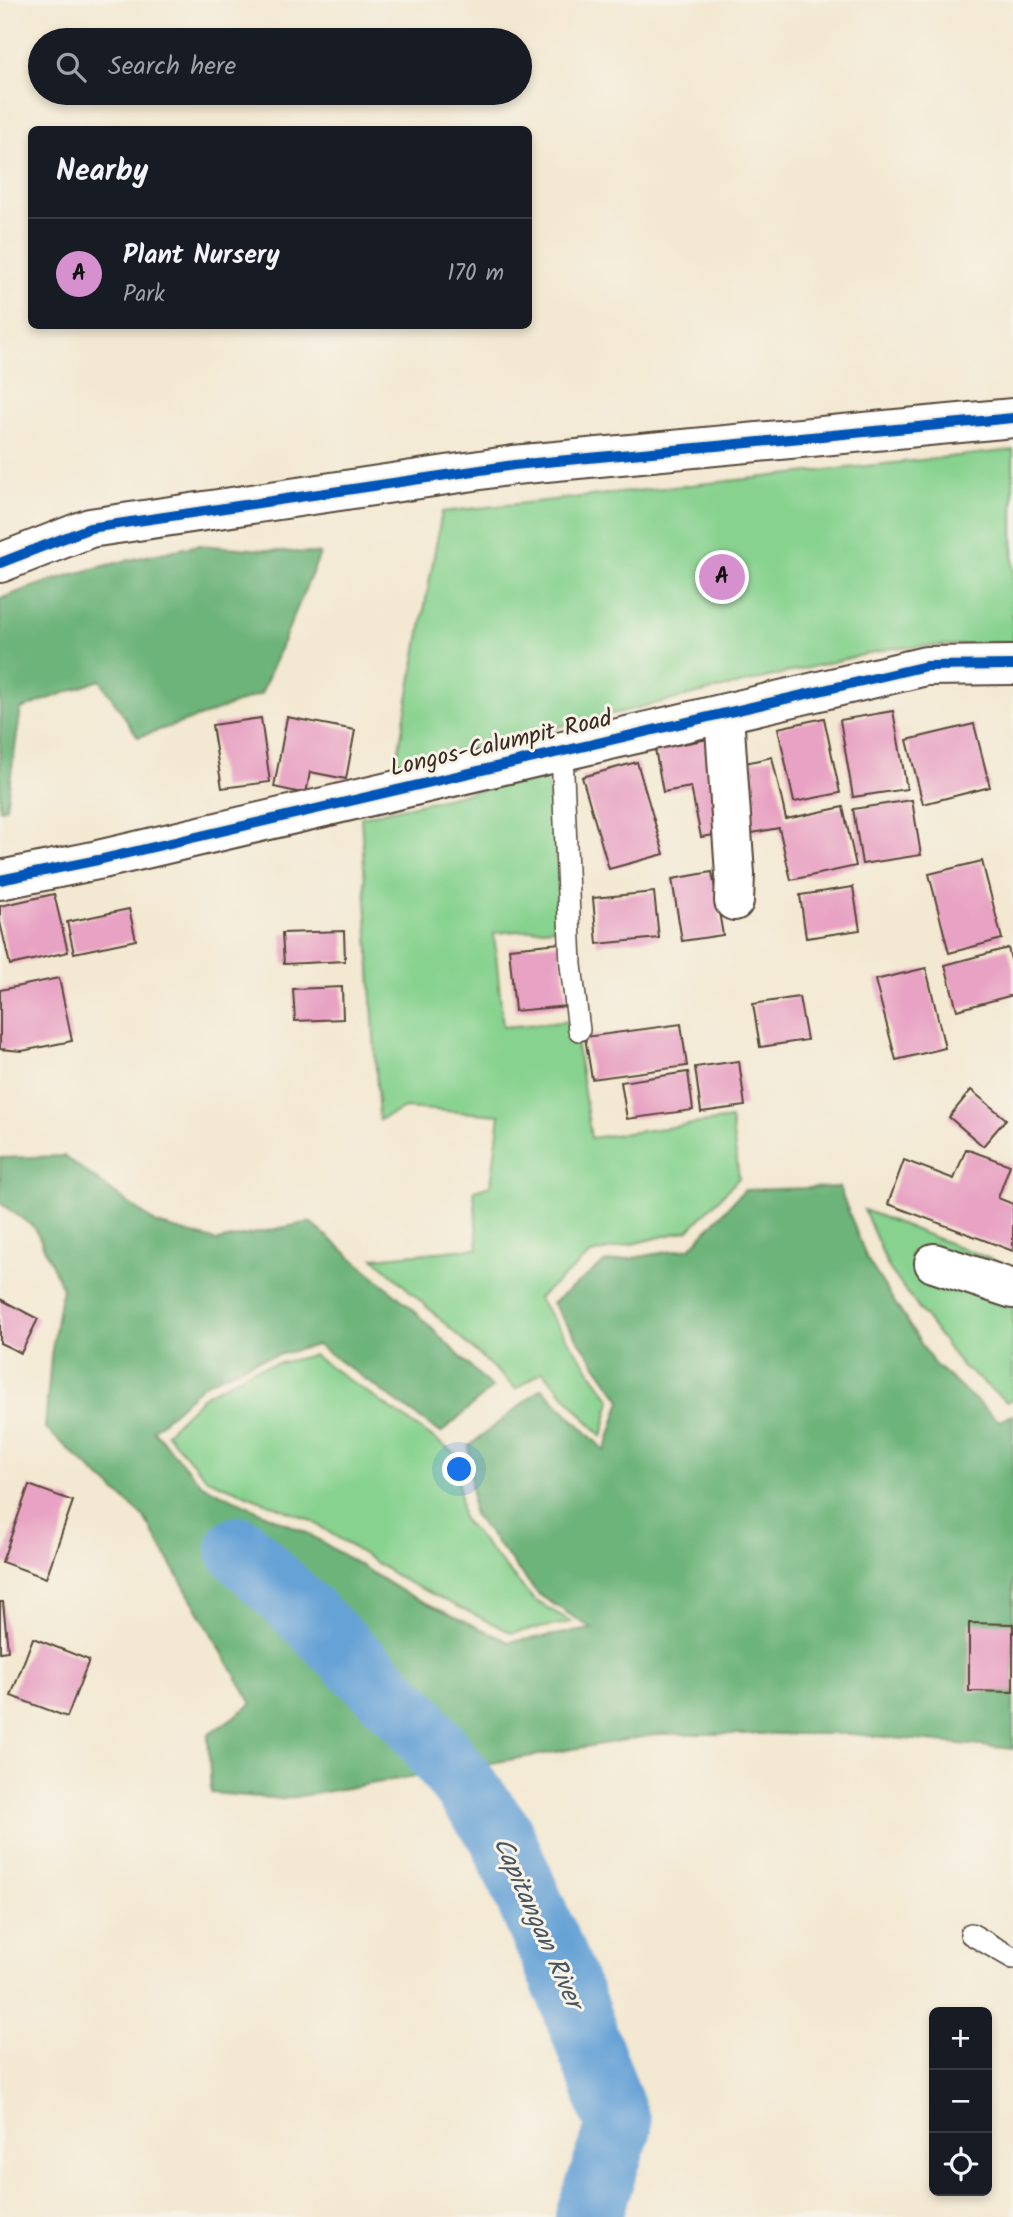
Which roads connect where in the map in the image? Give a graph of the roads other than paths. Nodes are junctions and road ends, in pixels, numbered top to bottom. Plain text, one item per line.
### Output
1 (1013, 418) edge
2 (0, 564) edge
3 (1013, 666) edge
4 (724, 714) junction
5 (562, 751) junction
6 (0, 880) edge
7 (734, 901) dead end
8 (579, 1030) dead end
9 (934, 1263) dead end
10 (1013, 1289) edge
11 (971, 1934) dead end
12 (1013, 1958) edge

1 - 2 street
3 - 4 street, Longos-Calumpit Road
4 - 5 street, Longos-Calumpit Road
4 - 7 street
5 - 6 street, Longos-Calumpit Road
5 - 8 lane
9 - 10 street
11 - 12 lane

